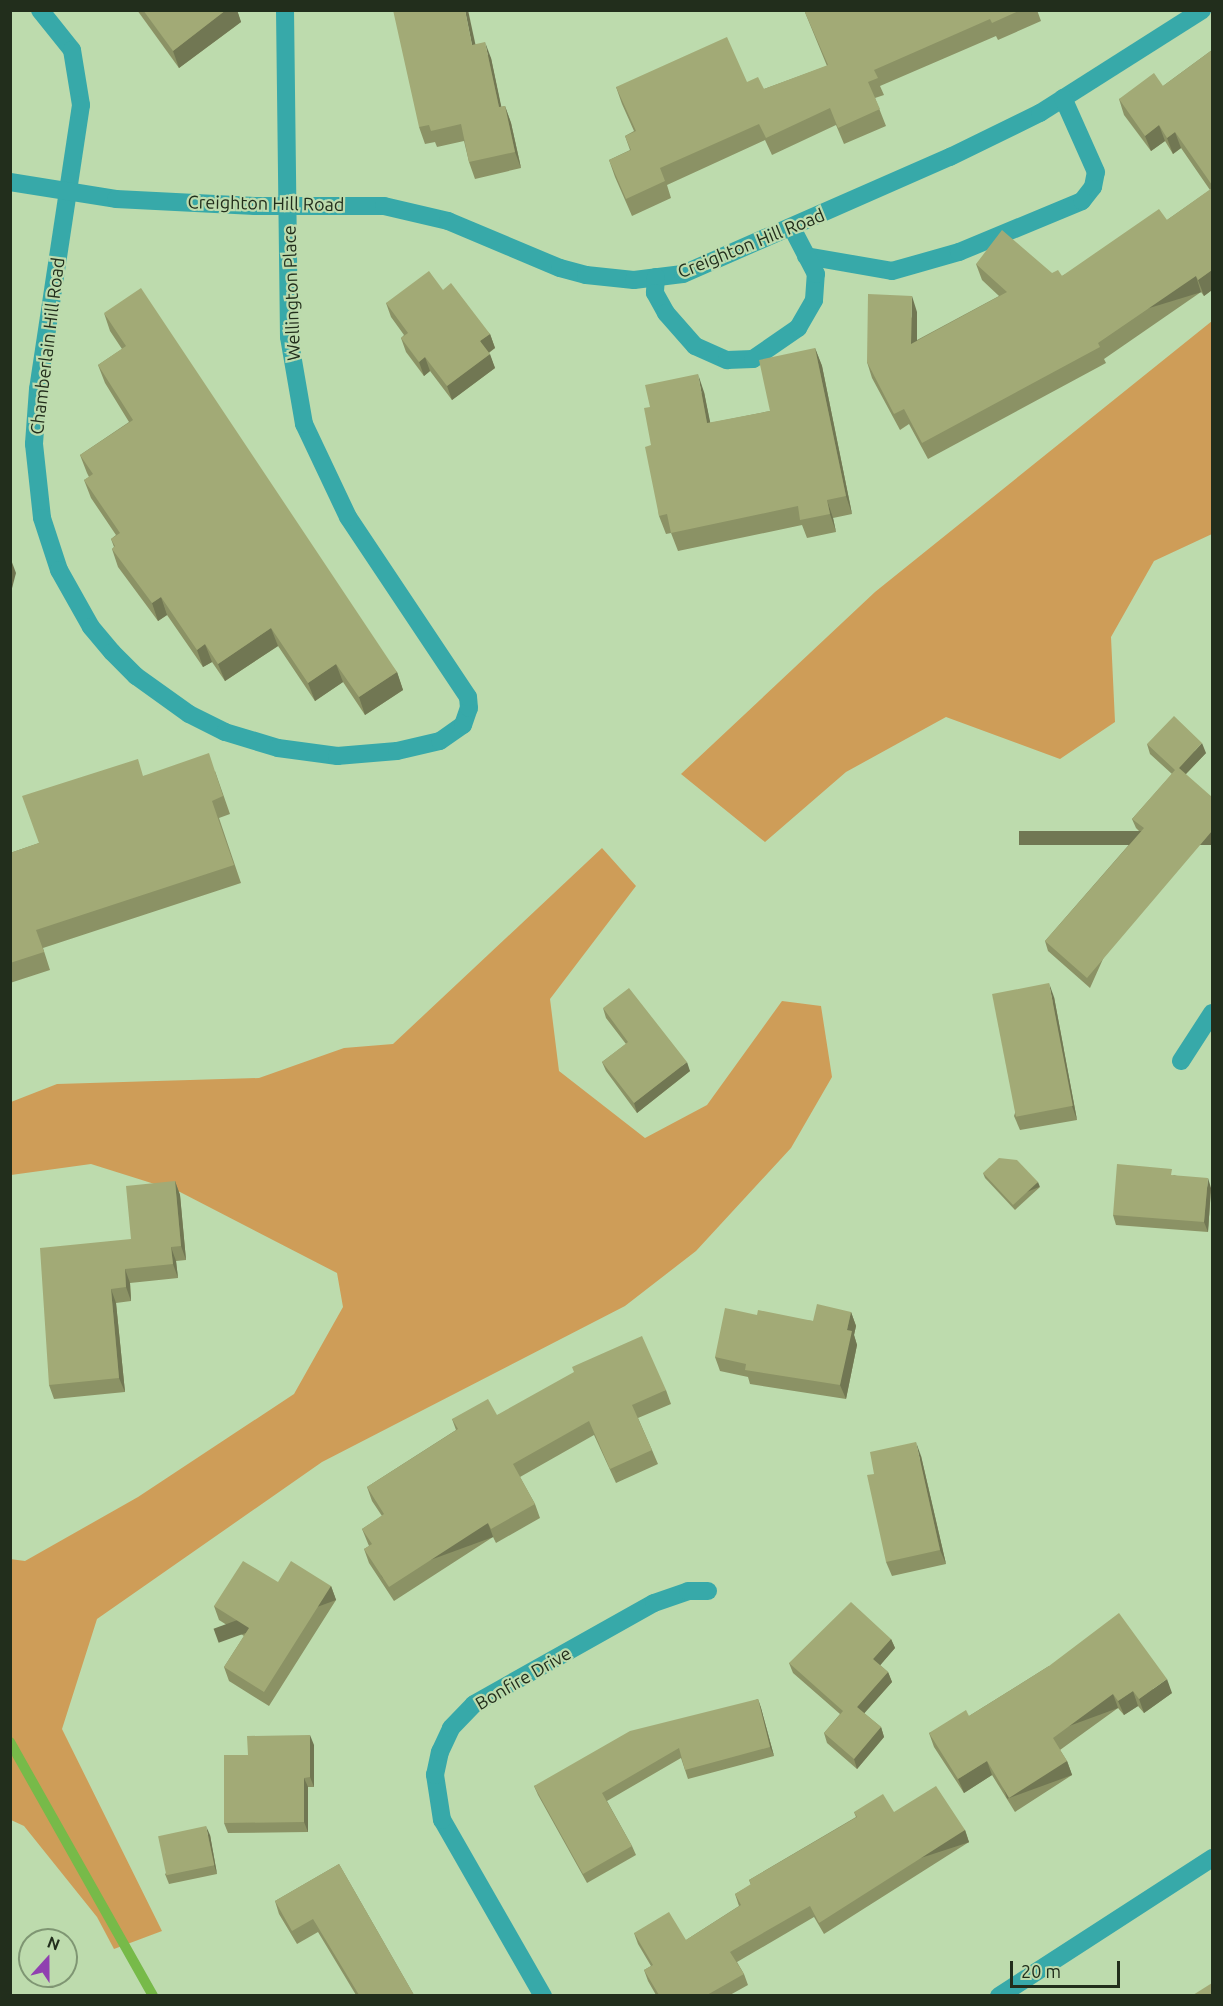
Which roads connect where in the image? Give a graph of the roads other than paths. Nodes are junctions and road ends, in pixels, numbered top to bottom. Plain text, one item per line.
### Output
1 (40, 10) edge
2 (285, 10) edge
3 (1202, 10) edge
4 (1063, 98) junction
5 (10, 182) edge
6 (68, 192) junction
7 (289, 205) junction
8 (792, 228) junction
9 (807, 256) junction
10 (656, 277) junction
11 (469, 708) joint
12 (1212, 1013) edge
13 (1181, 1061) dead end
14 (708, 1591) dead end
15 (1212, 1858) edge
16 (543, 1995) edge
17 (999, 1995) edge

1 - 6 street
2 - 7 street, Wellington Place
3 - 4 street, Creighton Hill Road
4 - 8 street, Creighton Hill Road
4 - 9 street
5 - 6 street, Creighton Hill Road
6 - 7 street, Creighton Hill Road
6 - 11 street, Chamberlain Hill Road
7 - 10 street, Creighton Hill Road
7 - 11 street, Wellington Place
8 - 9 street
8 - 10 street, Creighton Hill Road
9 - 10 street
12 - 13 street
14 - 16 street, Bonfire Drive
15 - 17 street

